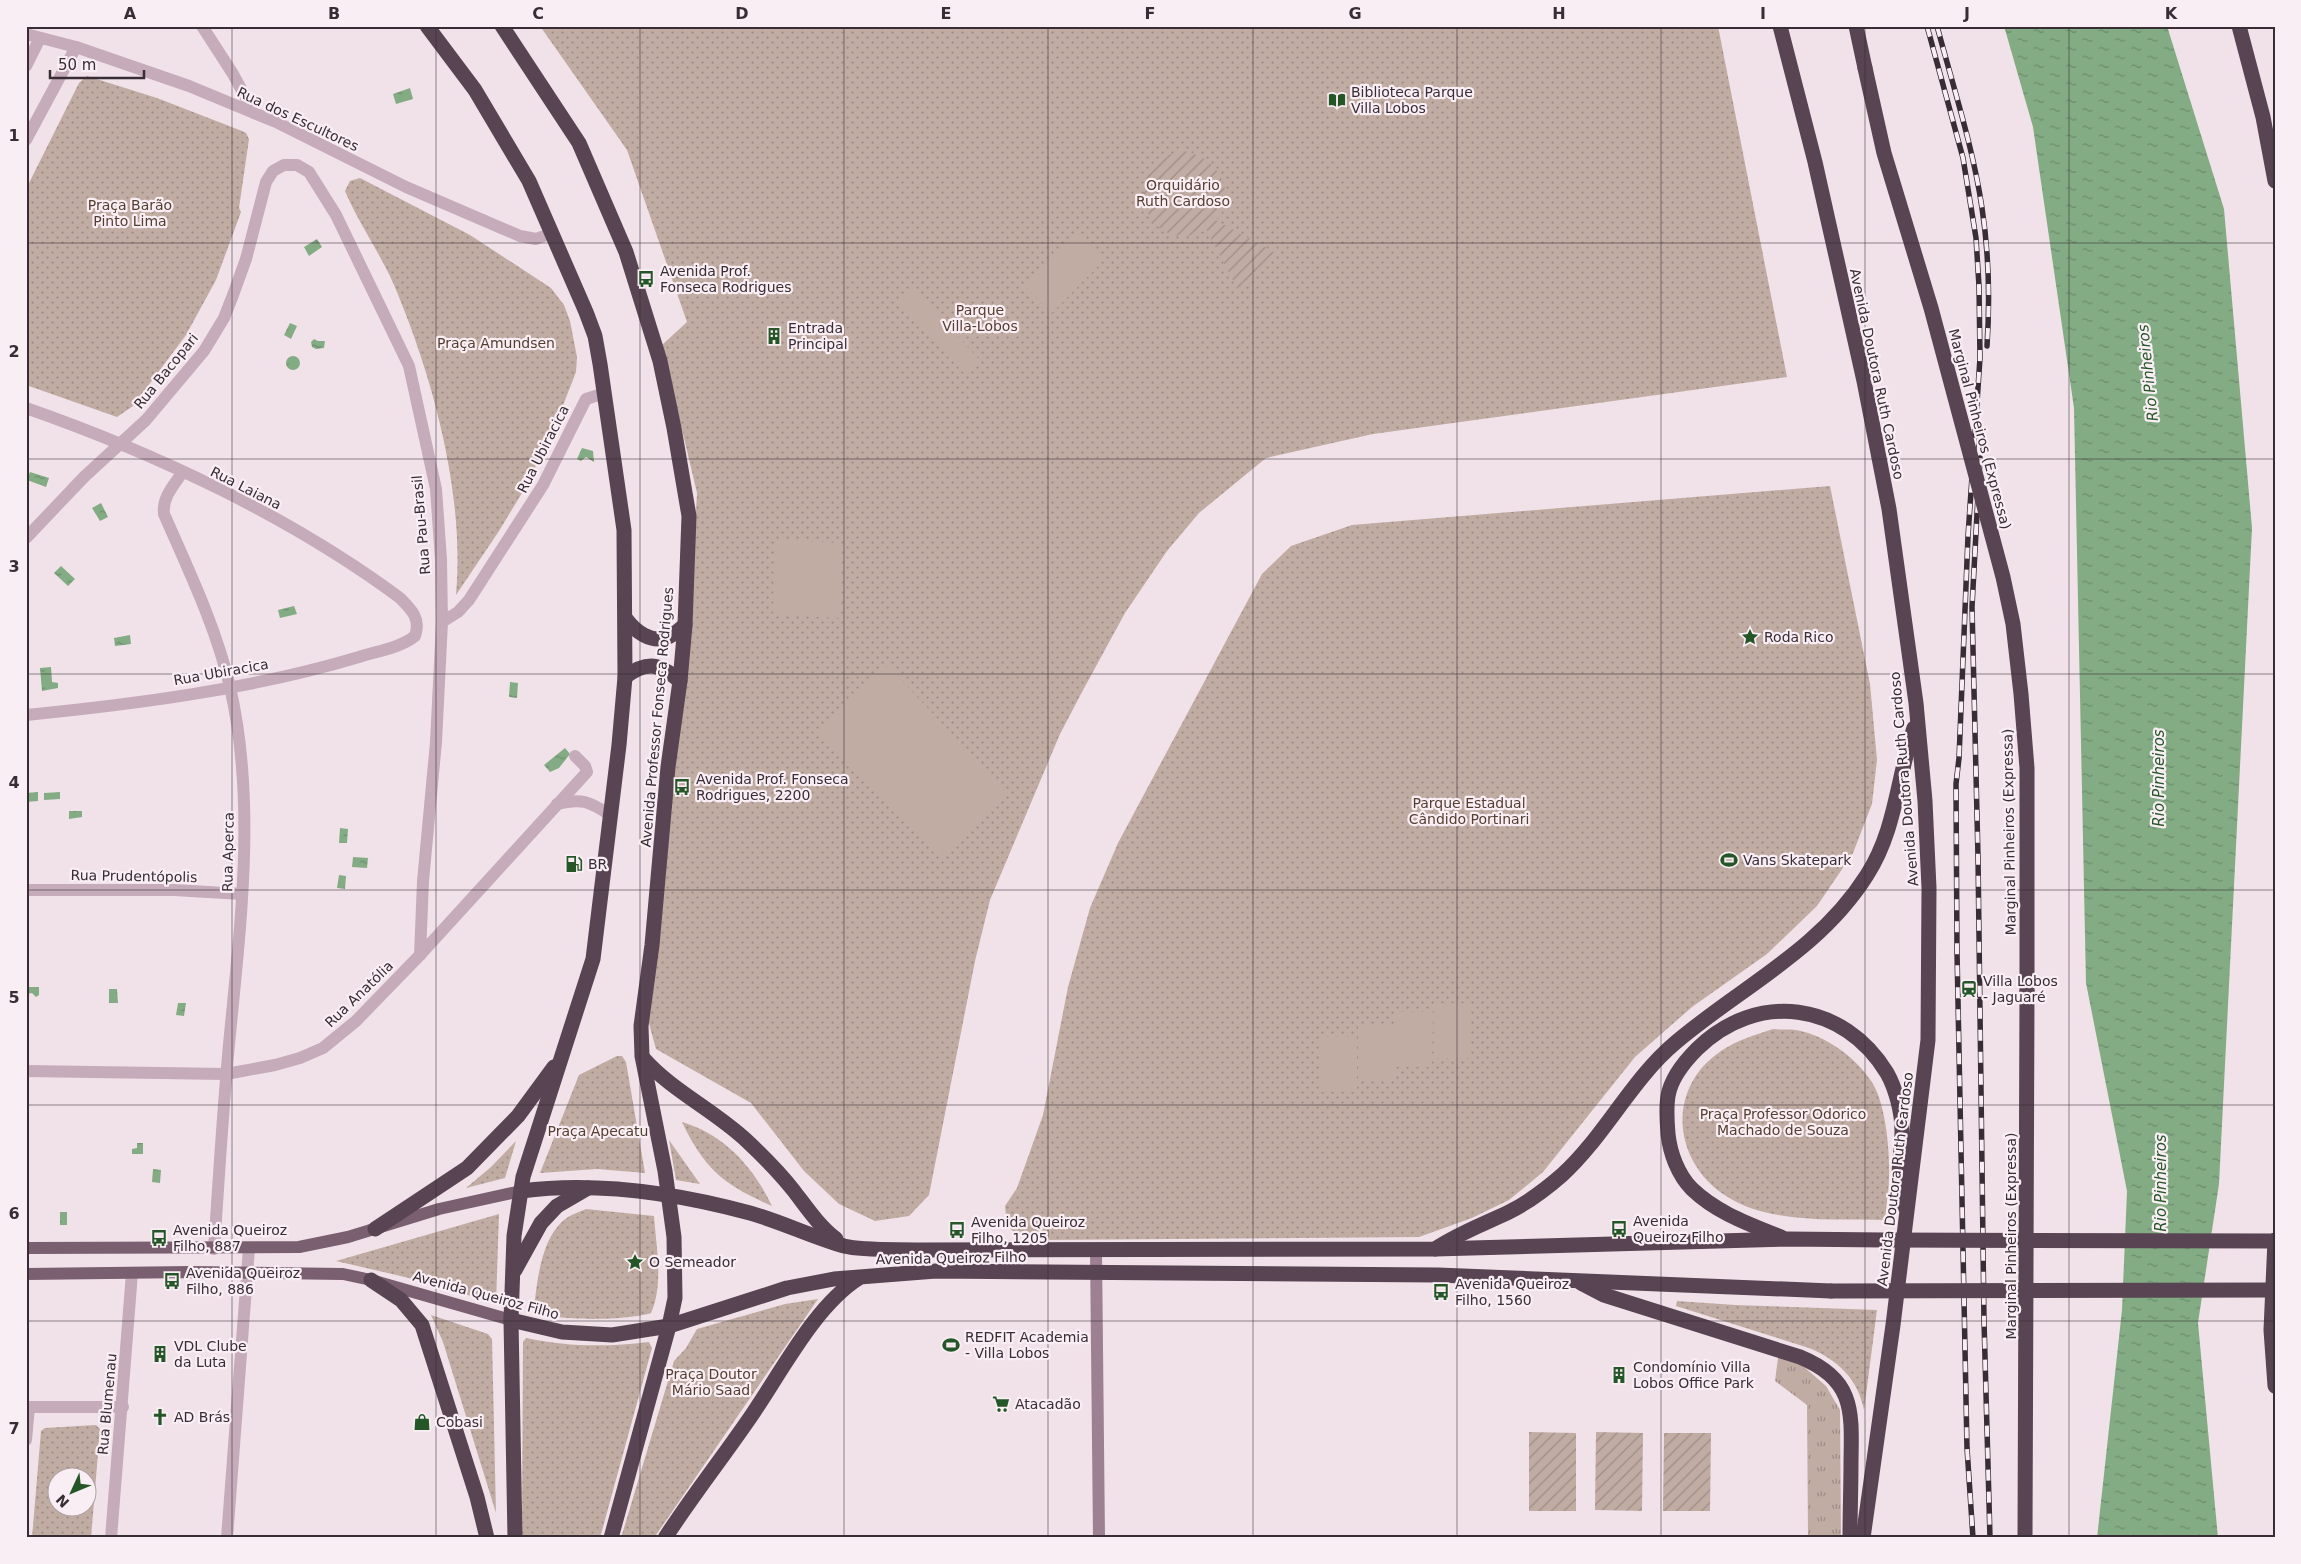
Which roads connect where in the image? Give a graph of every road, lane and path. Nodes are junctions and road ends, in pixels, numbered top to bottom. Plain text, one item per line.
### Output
1 (202, 26) edge
2 (427, 26) edge
3 (502, 26) edge
4 (1780, 26) edge
5 (1856, 26) edge
6 (2239, 26) edge
7 (438, 33) edge
8 (26, 34) edge
9 (40, 38) junction
10 (76, 47) junction
11 (26, 66) edge
12 (254, 113) junction
13 (2263, 117) junction
14 (26, 140) edge
15 (2275, 150) edge
16 (2275, 181) edge
17 (266, 182) joint
18 (552, 233) junction
19 (605, 393) junction
20 (26, 408) edge
21 (119, 444) junction
22 (182, 473) junction
23 (26, 538) edge
24 (626, 619) junction
25 (442, 622) junction
26 (685, 625) junction
27 (416, 636) joint
28 (626, 677) junction
29 (680, 681) junction
30 (230, 687) junction
31 (26, 715) edge
32 (1917, 720) junction
33 (575, 756) dead end
34 (556, 804) junction
35 (610, 815) junction
36 (26, 890) edge
37 (242, 894) junction
38 (420, 955) junction
39 (642, 1056) junction
40 (561, 1058) junction
41 (26, 1070) edge
42 (226, 1074) junction
43 (588, 1188) junction
44 (521, 1191) junction
45 (668, 1196) junction
46 (1906, 1213) junction
47 (375, 1229) junction
48 (1787, 1239) junction
49 (2275, 1240) edge
50 (846, 1246) junction
51 (26, 1248) edge
52 (249, 1248) junction
53 (214, 1249) junction
54 (1435, 1249) junction
55 (1096, 1251) junction
56 (248, 1272) junction
57 (132, 1273) junction
58 (1097, 1273) junction
59 (26, 1274) edge
60 (513, 1274) junction
61 (863, 1276) junction
62 (371, 1280) junction
63 (1575, 1280) junction
64 (2275, 1290) edge
65 (511, 1320) junction
66 (669, 1326) junction
67 (2275, 1386) edge
68 (28, 1407) edge
69 (123, 1407) junction
70 (26, 1440) edge
71 (111, 1538) edge
72 (227, 1538) edge
73 (487, 1538) edge
74 (515, 1538) edge
75 (610, 1538) edge
76 (665, 1538) edge
77 (1099, 1538) edge
78 (1850, 1538) edge
79 (1863, 1538) edge
80 (2025, 1538) edge

1 - 12 street
2 - 7 highway
3 - 26 highway, Avenida Professor Fonseca Rodrigues
4 - 32 highway, Avenida Doutora Ruth Cardoso
5 - 80 highway, Marginal Pinheiros (Expressa), bridge
6 - 13 highway
7 - 18 highway
8 - 9 street, Rua dos Escultores
9 - 10 street, Rua dos Escultores
9 - 11 street
10 - 12 street, Rua dos Escultores
10 - 14 street
12 - 18 street, Rua dos Escultores
13 - 15 highway
13 - 16 highway
17 - 21 street, Rua Bacopari
17 - 25 street, Rua Pau-Brasil
18 - 19 highway
19 - 24 highway
19 - 25 street, Rua Ubiracica
20 - 21 street, Rua Laiana
21 - 22 street, Rua Laiana
21 - 23 street, Rua Bacopari
22 - 27 street, Rua Laiana
22 - 30 street, Rua Aperca
24 - 26 highway
24 - 28 highway
25 - 38 street, Rua Pau-Brasil
26 - 29 highway, Avenida Professor Fonseca Rodrigues
27 - 30 street, Rua Ubiracica
28 - 29 highway
28 - 35 highway
29 - 39 highway, Avenida Professor Fonseca Rodrigues
30 - 31 street, Rua Ubiracica
30 - 37 street, Rua Aperca
32 - 46 highway, Avenida Doutora Ruth Cardoso
32 - 54 highway
33 - 34 street, Rua Anatólia
34 - 35 street
34 - 38 street, Rua Anatólia
35 - 40 highway
36 - 37 street, Rua Prudentópolis
37 - 42 street, Rua Aperca
38 - 42 street, Rua Anatólia
39 - 45 highway, Avenida Professor Fonseca Rodrigues
39 - 50 highway
40 - 44 highway
40 - 47 highway
41 - 42 street, Rua Anatólia
42 - 53 street, Rua Aperca
43 - 44 highway, Avenida Queiroz Filho
43 - 45 highway, Avenida Queiroz Filho
43 - 60 highway
44 - 47 main road, Avenida Queiroz Filho
44 - 60 highway
45 - 50 highway, Avenida Queiroz Filho
45 - 66 highway, Avenida Professor Fonseca Rodrigues
46 - 48 highway
46 - 79 highway, Avenida Doutora Ruth Cardoso
47 - 52 main road, Avenida Queiroz Filho
48 - 49 highway, Avenida Queiroz Filho, bridge
48 - 54 highway, Avenida Queiroz Filho
49 - 67 highway
50 - 55 highway, Avenida Queiroz Filho
51 - 53 main road, Avenida Queiroz Filho
52 - 53 main road, Avenida Queiroz Filho
52 - 56 street
54 - 55 highway, Avenida Queiroz Filho
55 - 58 street
56 - 57 main road, Avenida Queiroz Filho
56 - 62 main road, Avenida Queiroz Filho
56 - 72 street
57 - 59 main road, Avenida Queiroz Filho
57 - 69 street, Rua Blumenau
58 - 61 highway, Avenida Queiroz Filho
58 - 63 highway, Avenida Queiroz Filho
58 - 77 street
60 - 65 highway
61 - 66 highway, Avenida Queiroz Filho
61 - 76 highway
62 - 65 main road, Avenida Queiroz Filho
62 - 73 highway
63 - 64 highway, Avenida Queiroz Filho, bridge
63 - 78 highway
65 - 66 highway, Avenida Queiroz Filho
65 - 74 highway
66 - 75 highway, Avenida Professor Fonseca Rodrigues
68 - 69 street
68 - 70 street
69 - 71 street, Rua Blumenau

